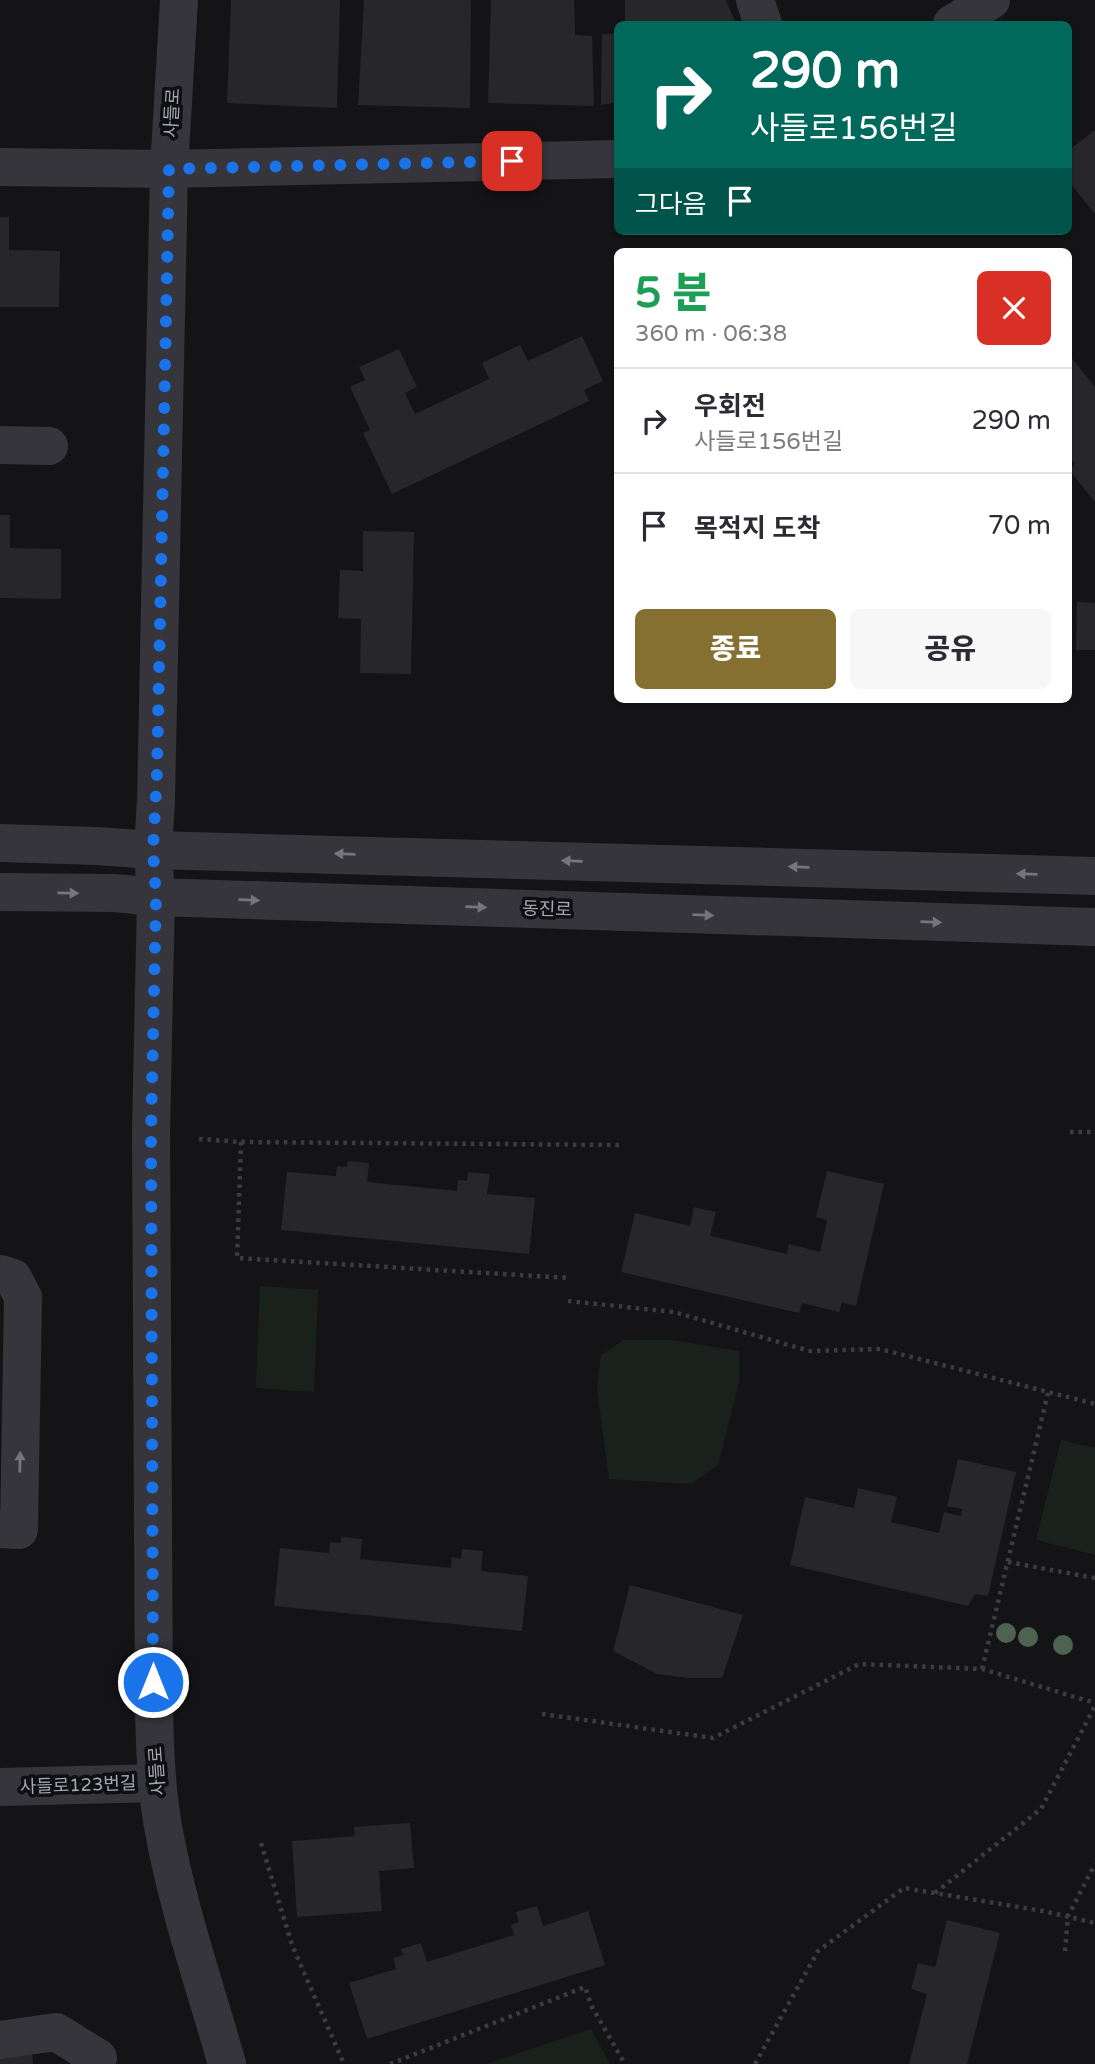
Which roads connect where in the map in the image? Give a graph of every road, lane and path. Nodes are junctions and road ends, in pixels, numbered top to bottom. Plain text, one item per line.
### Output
1 (179, 0) edge
2 (755, 0) edge
3 (991, 0) edge
4 (762, 21) edge
5 (957, 21) edge
6 (614, 159) edge
7 (0, 167) edge
8 (169, 169) junction
9 (0, 446) edge
10 (49, 446) dead end
11 (142, 838) junction
12 (0, 843) edge
13 (1095, 876) edge
14 (0, 892) edge
15 (114, 893) junction
16 (156, 897) junction
17 (201, 898) junction
18 (1095, 928) edge
19 (155, 939) junction
20 (1070, 1132) dead end
21 (1095, 1132) edge
22 (199, 1139) dead end
23 (241, 1142) junction
24 (620, 1144) dead end
25 (0, 1274) edge
26 (569, 1278) dead end
27 (568, 1301) dead end
28 (1048, 1393) junction
29 (1095, 1404) edge
30 (9, 1530) edge
31 (1008, 1562) junction
32 (1095, 1578) edge
33 (982, 1669) junction
34 (1095, 1704) edge
35 (542, 1714) dead end
36 (157, 1783) junction
37 (0, 1787) edge
38 (261, 1843) dead end
39 (1095, 1864) edge
40 (935, 1893) junction
41 (1068, 1916) junction
42 (1095, 1923) edge
43 (1065, 1951) dead end
44 (0, 2040) edge
45 (98, 2058) dead end
46 (227, 2064) edge
47 (344, 2064) edge
48 (390, 2064) edge
49 (625, 2064) edge
50 (755, 2064) edge

1 - 8 street, 사들로
2 - 4 street
3 - 5 street
6 - 8 street
7 - 8 street
8 - 11 street, 사들로
9 - 10 street
11 - 12 street
13 -> 11 street
11 - 16 street, 사들로
14 -> 15 street, 동진로
15 - 16 street, 동진로
15 - 19 street
16 - 17 street, 동진로
16 - 19 street, 사들로
17 -> 18 street, 동진로
17 - 19 street
19 - 36 street, 사들로
20 - 21 path
22 - 23 path
23 - 24 path
23 - 26 path
30 -> 25 street
27 - 28 path
28 - 29 path
28 - 31 path
31 - 32 path
31 - 33 path
33 - 34 path
33 - 35 path
34 - 40 path
36 - 37 street, 사들로123번길
36 - 46 street, 사들로
38 - 47 path
39 - 41 path
40 - 41 path
40 - 50 path
41 - 42 path
41 - 43 path
44 - 45 street
48 - 49 path

